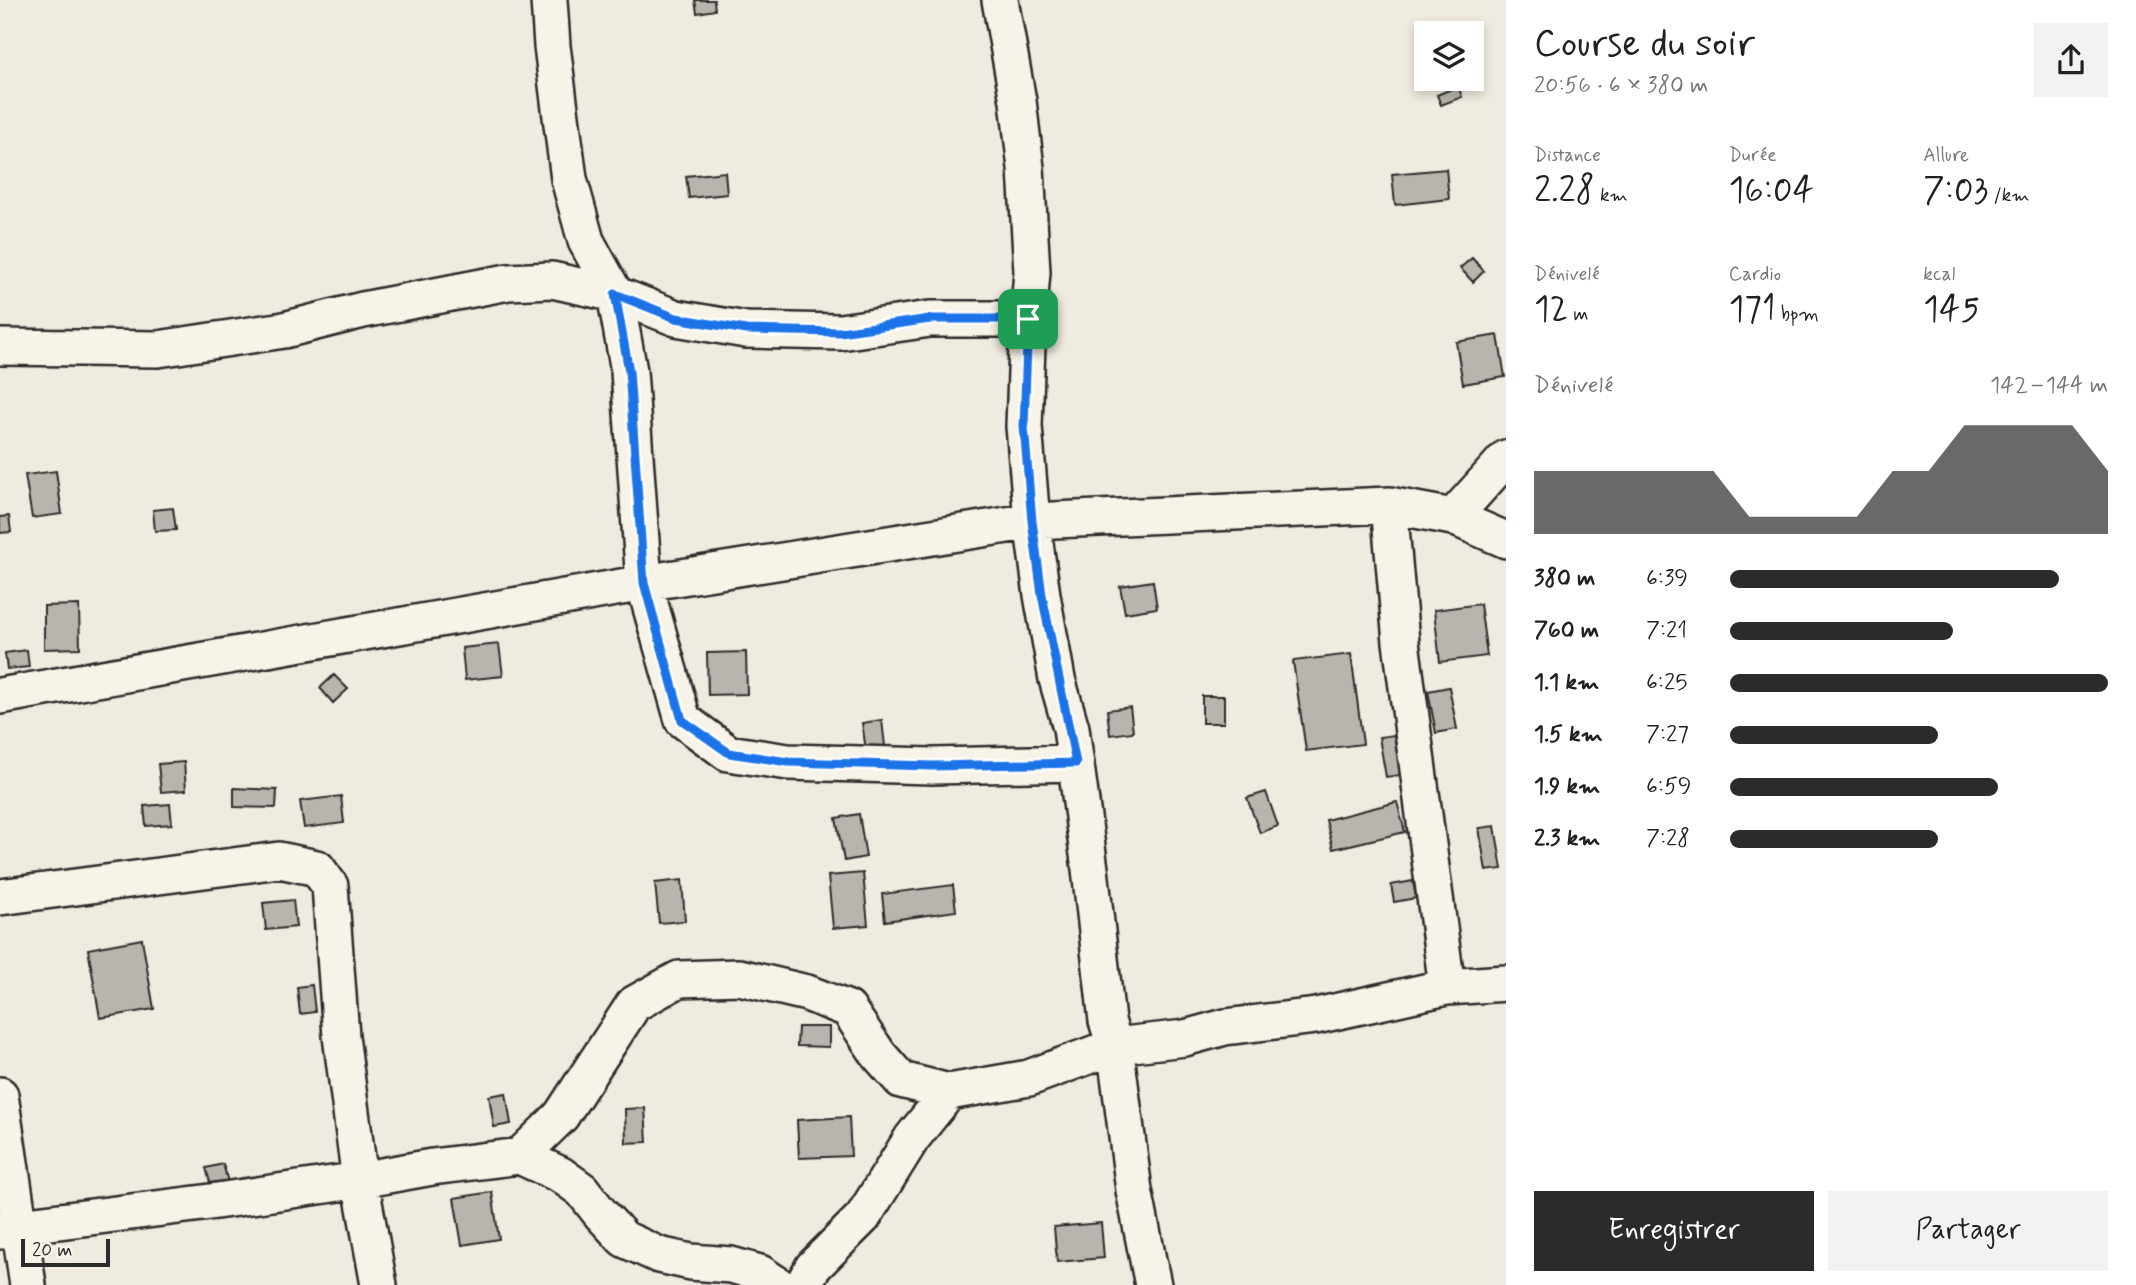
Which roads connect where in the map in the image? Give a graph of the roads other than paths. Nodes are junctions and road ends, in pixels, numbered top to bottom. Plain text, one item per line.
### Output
1 (549, 0) edge
2 (1000, 0) edge
3 (615, 294) junction
4 (1028, 319) junction
5 (0, 347) edge
6 (1506, 458) edge
7 (1389, 505) junction
8 (1453, 517) junction
9 (1032, 521) junction
10 (1506, 540) edge
11 (644, 583) junction
12 (0, 696) edge
13 (1076, 763) junction
14 (0, 897) edge
15 (1506, 984) edge
16 (1447, 987) junction
17 (1115, 1046) junction
18 (949, 1092) junction
19 (0, 1095) edge
20 (520, 1156) junction
21 (360, 1180) junction
22 (10, 1229) edge
23 (27, 1285) edge
24 (379, 1285) edge
25 (778, 1285) edge
26 (803, 1285) edge
27 (1153, 1285) edge

1 - 3 street
2 - 4 street
3 - 4 street
3 - 5 street
3 - 11 street
4 - 9 street
6 - 8 street
7 - 8 street
7 - 9 street
7 - 16 street
8 - 10 street
9 - 11 street
9 - 13 street
11 - 12 street
11 - 13 street
13 - 17 street
14 - 21 street
15 - 16 street
16 - 17 street
17 - 18 street
17 - 27 street
18 - 20 street
18 - 26 street
19 - 22 street
20 - 21 street
20 - 25 street
21 - 22 street
21 - 24 street
22 - 23 street

